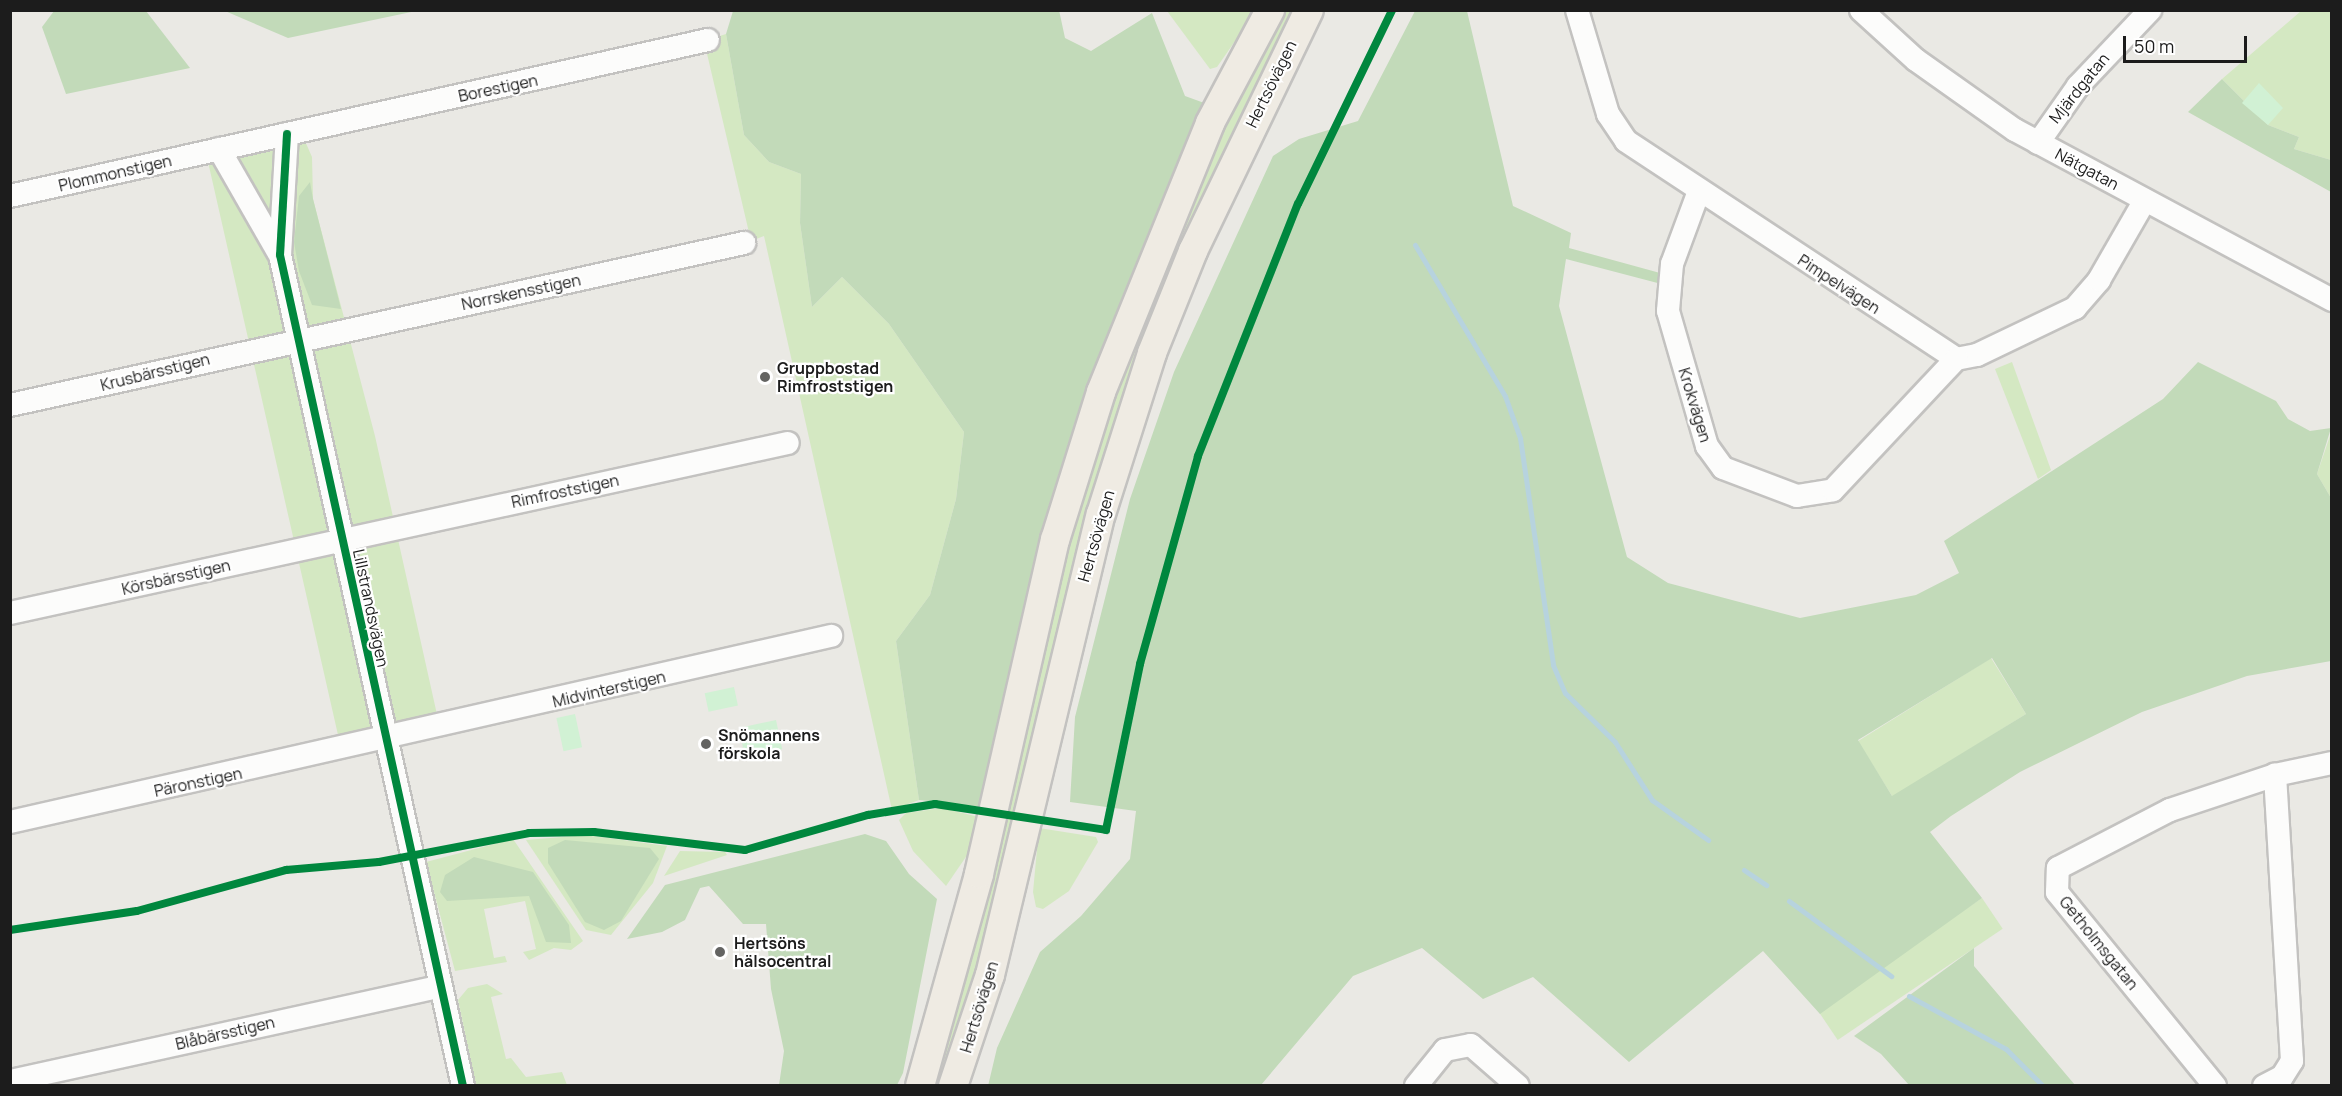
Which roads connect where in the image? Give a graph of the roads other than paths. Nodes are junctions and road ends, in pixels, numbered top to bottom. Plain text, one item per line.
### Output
1 (1270, 10) edge
2 (1309, 10) edge
3 (1577, 10) edge
4 (1861, 10) edge
5 (2150, 10) edge
6 (708, 40) dead end
7 (287, 134) junction
8 (2038, 143) junction
9 (219, 149) junction
10 (1699, 191) junction
11 (10, 196) edge
12 (2145, 200) junction
13 (744, 243) dead end
14 (280, 255) junction
15 (2331, 300) edge
16 (298, 338) junction
17 (1956, 359) junction
18 (10, 405) edge
19 (788, 443) dead end
20 (342, 539) junction
21 (10, 613) edge
22 (831, 636) dead end
23 (386, 740) junction
24 (2331, 764) edge
25 (2275, 775) junction
26 (10, 822) edge
27 (441, 986) junction
28 (10, 1082) edge
29 (463, 1086) edge
30 (920, 1086) edge
31 (953, 1086) edge
32 (1416, 1086) edge
33 (1518, 1086) edge
34 (2215, 1086) edge
35 (2264, 1086) edge

1 - 30 main road, Hertsövägen
2 - 31 main road, Hertsövägen
3 - 10 street, Pimpelvägen
4 - 8 street, Nätgatan
5 - 8 street, Mjärdgatan
6 - 7 street, Borestigen
7 - 9 street
7 - 14 street, Lillstrandsvägen
8 - 12 street, Nätgatan
9 - 11 street, Plommonstigen
9 - 14 street, Lillstrandsvägen
10 - 17 street, Pimpelvägen
10 - 17 street, Krokvägen
12 - 15 street, Nätgatan
12 - 17 street
13 - 16 street, Norrskensstigen
14 - 16 street, Lillstrandsvägen
16 - 18 street, Krusbärsstigen
16 - 20 street, Lillstrandsvägen
19 - 20 street, Rimfroststigen
20 - 21 street, Körsbärsstigen
20 - 23 street, Lillstrandsvägen
22 - 23 street, Midvinterstigen
23 - 26 street, Päronstigen
23 - 27 street, Lillstrandsvägen
24 - 25 street, Getholmsgatan
25 - 34 street, Getholmsgatan
25 - 35 street
27 - 28 street, Blåbärsstigen
27 - 29 street, Lillstrandsvägen
32 - 33 street

